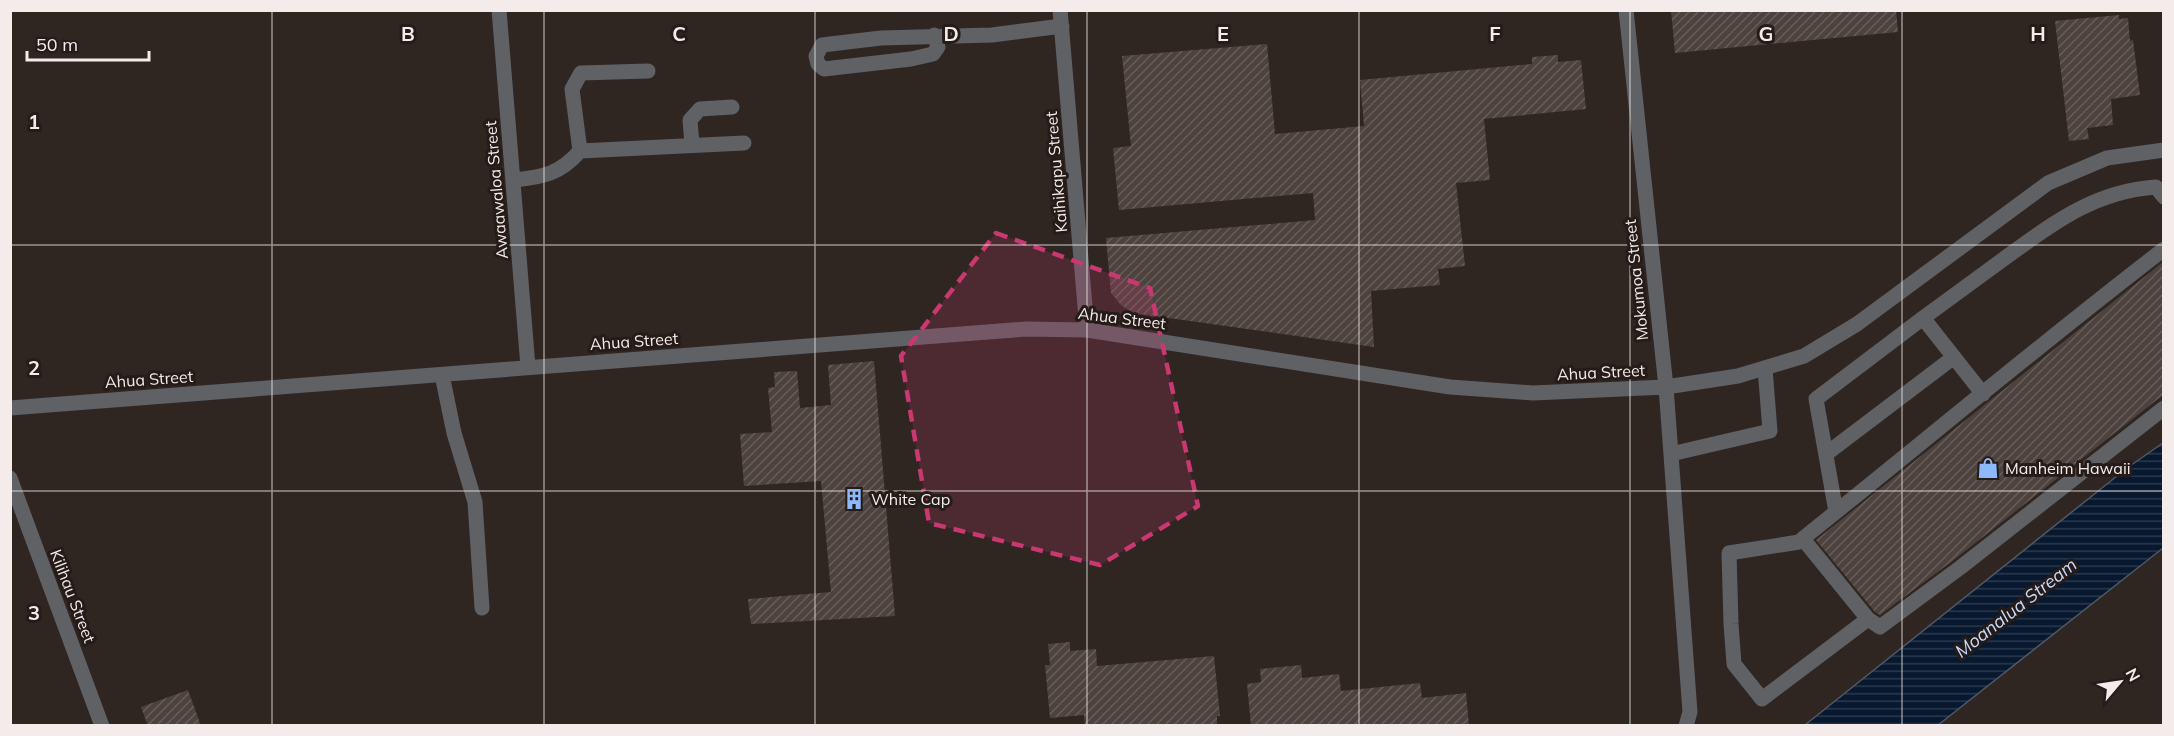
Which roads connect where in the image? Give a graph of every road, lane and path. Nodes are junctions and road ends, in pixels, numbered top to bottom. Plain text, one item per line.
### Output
1 (500, 10) edge
2 (1060, 10) edge
3 (1626, 10) edge
4 (1062, 26) junction
5 (934, 35) junction
6 (648, 71) dead end
7 (732, 107) dead end
8 (744, 143) dead end
9 (692, 145) junction
10 (2163, 150) edge
11 (580, 152) junction
12 (514, 180) junction
13 (2163, 197) edge
14 (2163, 249) edge
15 (1923, 318) junction
16 (1087, 330) junction
17 (1954, 357) junction
18 (528, 368) junction
19 (1765, 368) junction
20 (442, 375) junction
21 (1666, 387) junction
22 (1983, 394) junction
23 (10, 408) edge
24 (2163, 408) edge
25 (1671, 454) junction
26 (1826, 454) junction
27 (10, 478) edge
28 (1836, 512) junction
29 (1803, 539) junction
30 (482, 608) dead end
31 (1868, 619) junction
32 (102, 726) edge
33 (1686, 726) edge

1 - 12 street, Awaawaloa Street
2 - 4 street, Kaihikapu Street
3 - 21 street, Mokumoa Street
4 - 5 street
4 - 16 street, Kaihikapu Street
5 - 5 street
6 - 11 street
7 - 9 street
8 - 9 street
9 - 11 street
10 - 19 street, Ahua Street
11 - 12 street
12 - 18 street, Awaawaloa Street
13 - 15 street
14 - 22 street
15 - 17 street
15 - 26 street
16 - 18 street, Ahua Street
16 - 21 street, Ahua Street
17 - 22 street
17 - 26 street
18 - 20 street, Ahua Street
19 - 21 street, Ahua Street
19 - 25 street
20 - 23 street, Ahua Street
20 - 30 street
21 - 25 street, Mokumoa Street
22 - 28 street
24 - 31 street
25 - 33 street, Mokumoa Street
26 - 28 street
27 - 32 street, Kilihau Street
28 - 29 street
29 - 31 street
29 - 31 street

